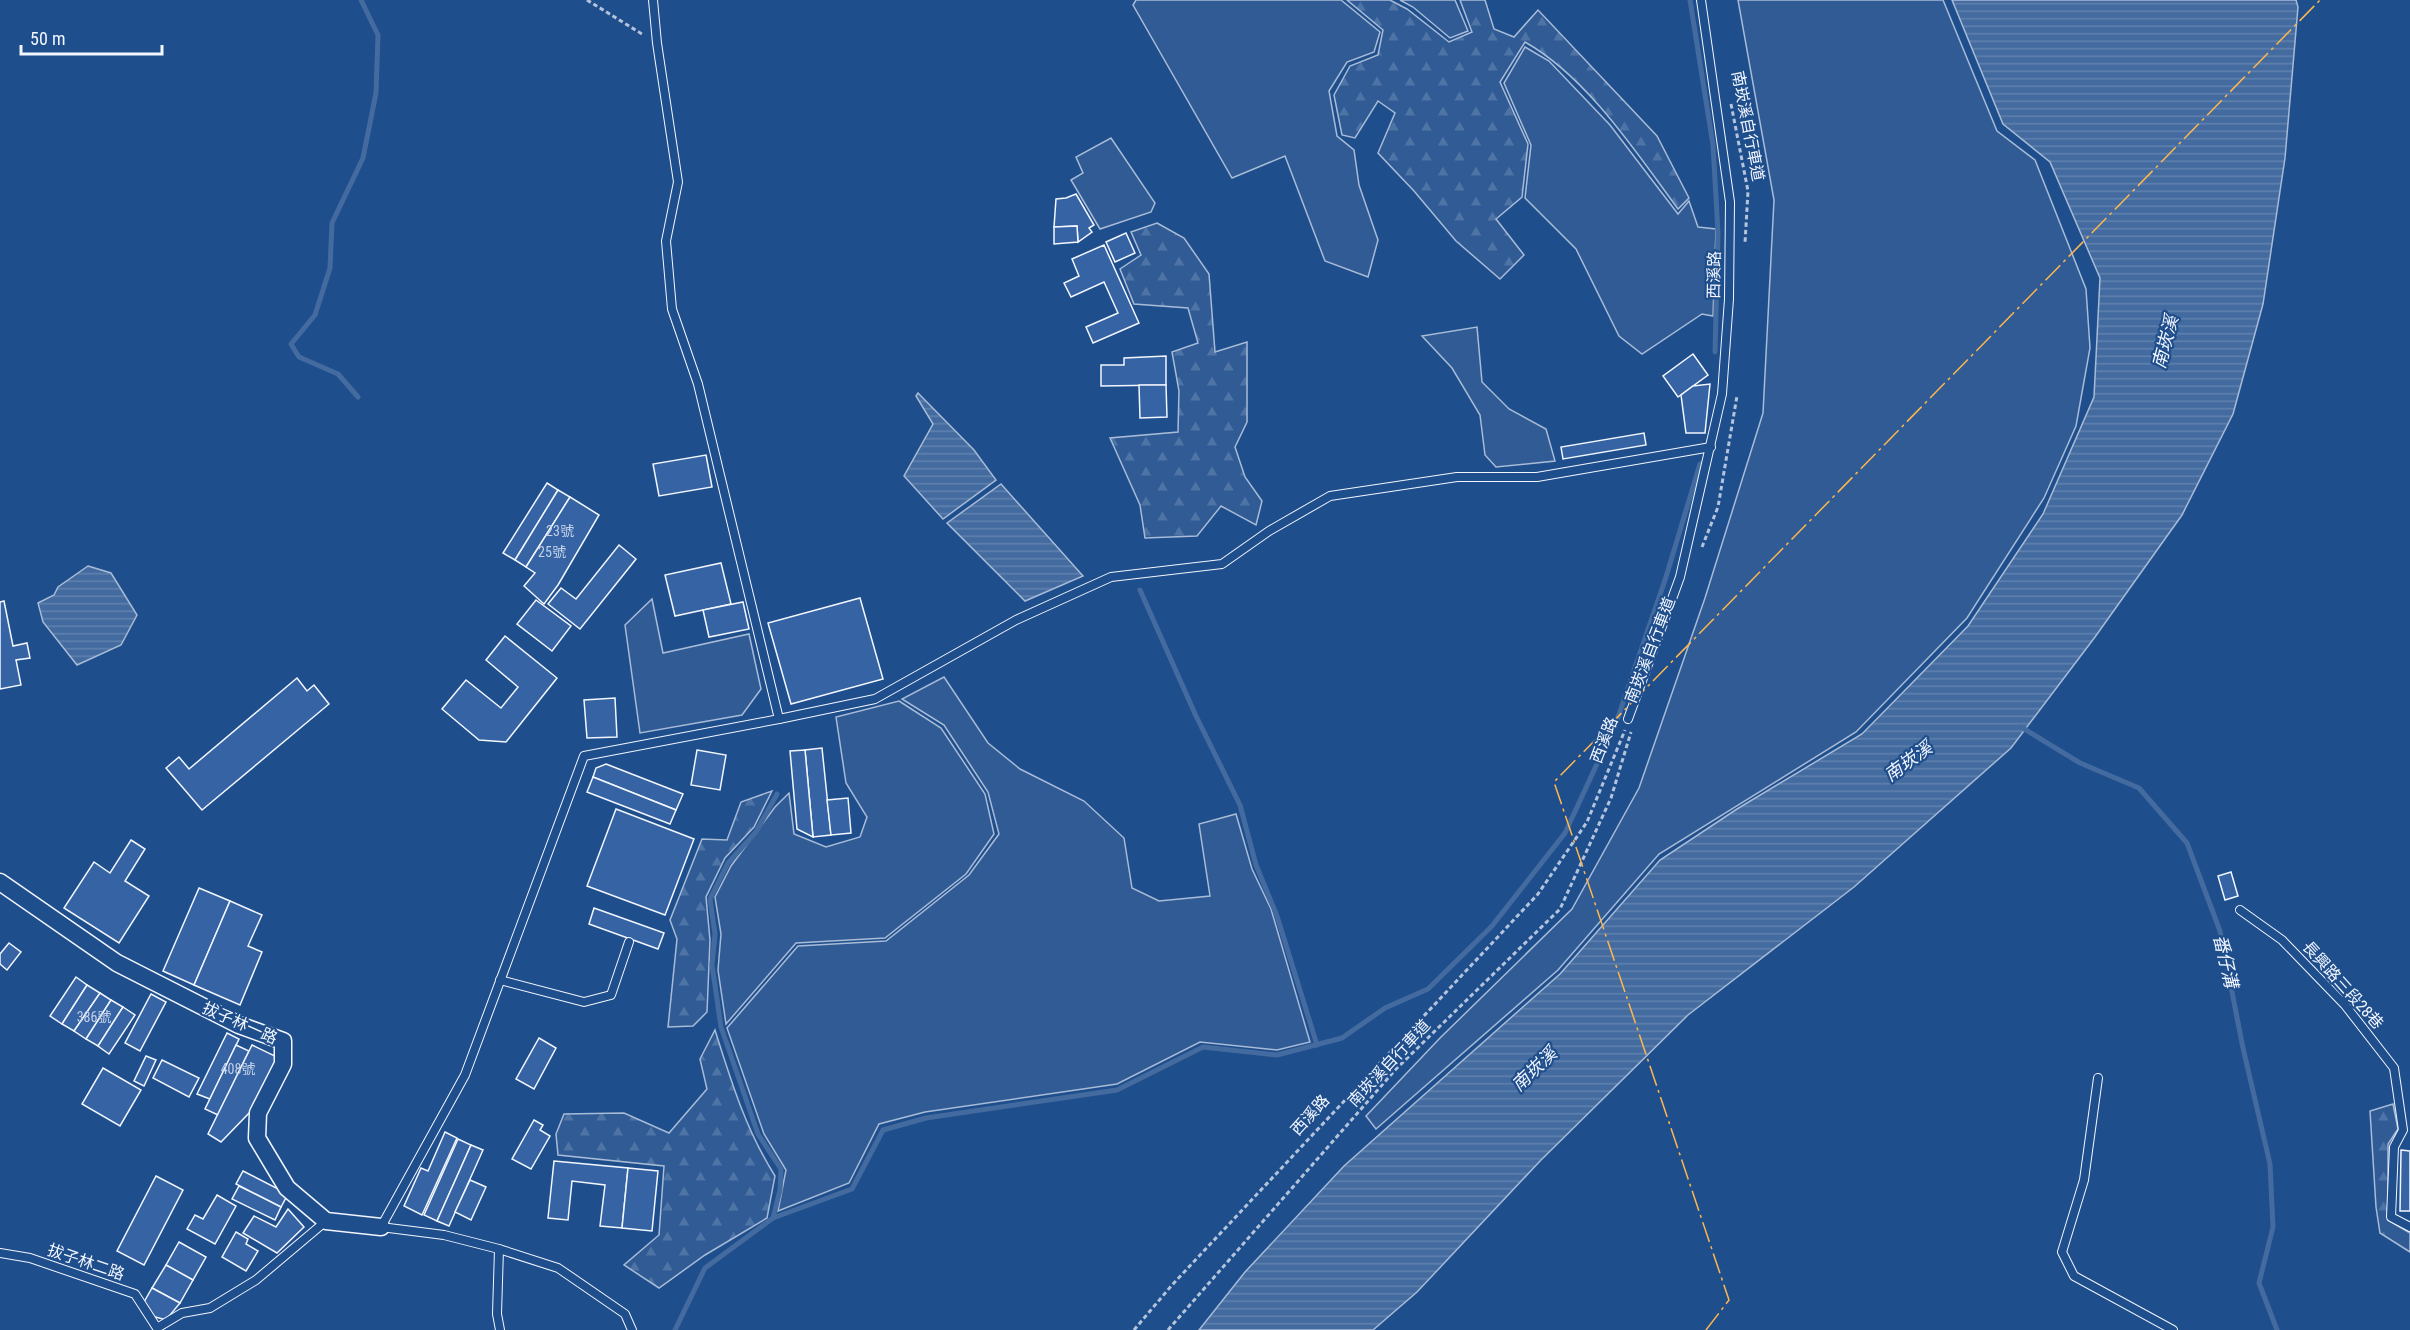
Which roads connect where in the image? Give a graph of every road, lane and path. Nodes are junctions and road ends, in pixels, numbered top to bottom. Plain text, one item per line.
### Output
1 (587, 0) edge
2 (653, 0) edge
3 (1701, 0) edge
4 (657, 43) junction
5 (1731, 101) dead end
6 (1744, 248) dead end
7 (1737, 385) dead end
8 (1711, 447) junction
9 (1701, 550) dead end
10 (780, 718) junction
11 (1631, 720) junction
12 (0, 882) edge
13 (2240, 910) dead end
14 (629, 942) dead end
15 (500, 980) junction
16 (2098, 1077) dead end
17 (326, 1221) junction
18 (381, 1227) junction
19 (2410, 1227) edge
20 (499, 1249) junction
21 (0, 1253) edge
22 (500, 1330) edge
23 (632, 1330) edge
24 (1134, 1330) edge
25 (1168, 1330) edge
26 (2173, 1330) edge

1 - 4 path
2 - 4 lane
3 - 8 lane, 西溪路
4 - 10 lane
5 - 6 path, 南崁溪自行車道
7 - 9 path
8 - 10 lane
8 - 11 lane, 西溪路
10 - 15 lane
11 - 24 path, 西溪路
11 - 25 path, 南崁溪自行車道
12 - 17 street, 拔子林一路
13 - 19 lane, 長興路三段28巷
14 - 15 lane
15 - 18 lane
16 - 26 lane
17 - 18 street
17 - 21 lane, 拔子林二路
18 - 20 lane
20 - 22 lane
20 - 23 lane

